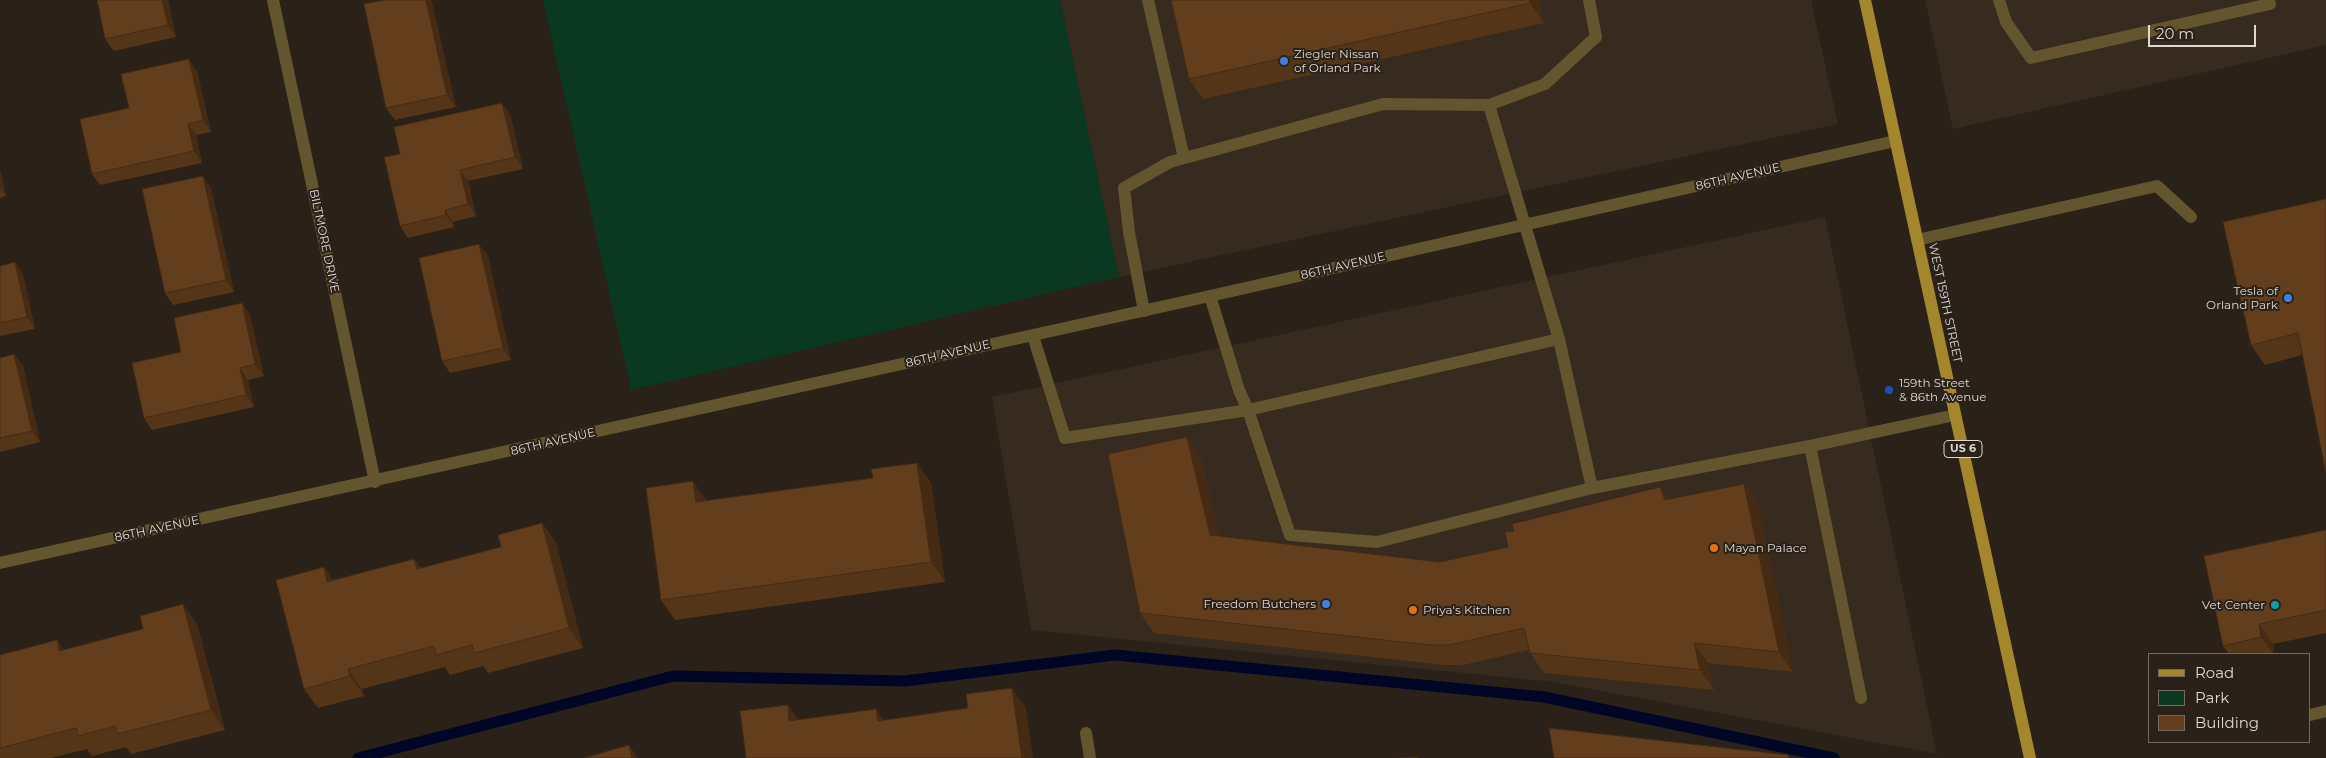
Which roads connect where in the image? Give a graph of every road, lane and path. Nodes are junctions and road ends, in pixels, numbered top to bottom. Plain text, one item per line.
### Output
1 (273, 0) edge
2 (1148, 0) edge
3 (1589, 0) edge
4 (1865, 0) edge
5 (1999, 0) edge
6 (2270, 0) edge
7 (1489, 105) junction
8 (1895, 141) junction
9 (1184, 158) junction
10 (2192, 217) dead end
11 (1526, 226) junction
12 (1917, 240) junction
13 (1210, 296) junction
14 (1144, 311) junction
15 (1033, 336) junction
16 (1559, 339) junction
17 (1248, 410) junction
18 (1955, 415) junction
19 (1810, 446) junction
20 (375, 482) junction
21 (1592, 488) junction
22 (0, 563) edge
23 (1861, 698) dead end
24 (2326, 711) edge
25 (2311, 715) edge
26 (1086, 733) dead end
27 (1090, 758) edge
28 (2030, 758) edge

1 - 20 street, BILTMORE DRIVE
2 - 9 street
3 - 7 street
4 - 8 main road, WEST 159TH STREET / US 6
5 - 6 street
7 - 9 street
7 - 11 street
8 - 11 street, 86TH AVENUE
8 - 12 main road, WEST 159TH STREET / US 6
9 - 14 street
10 - 12 street
11 - 13 street, 86TH AVENUE
11 - 16 street
12 - 18 main road, WEST 159TH STREET / US 6
13 - 14 street, 86TH AVENUE
13 - 17 street
14 - 15 street, 86TH AVENUE
15 - 17 street
15 - 20 street, 86TH AVENUE
16 - 17 street
16 - 21 street
17 - 21 street
18 - 19 street
18 - 28 main road, WEST 159TH STREET / US 6
19 - 21 street
19 - 23 street
20 - 22 street, 86TH AVENUE
24 - 25 street
26 - 27 street

